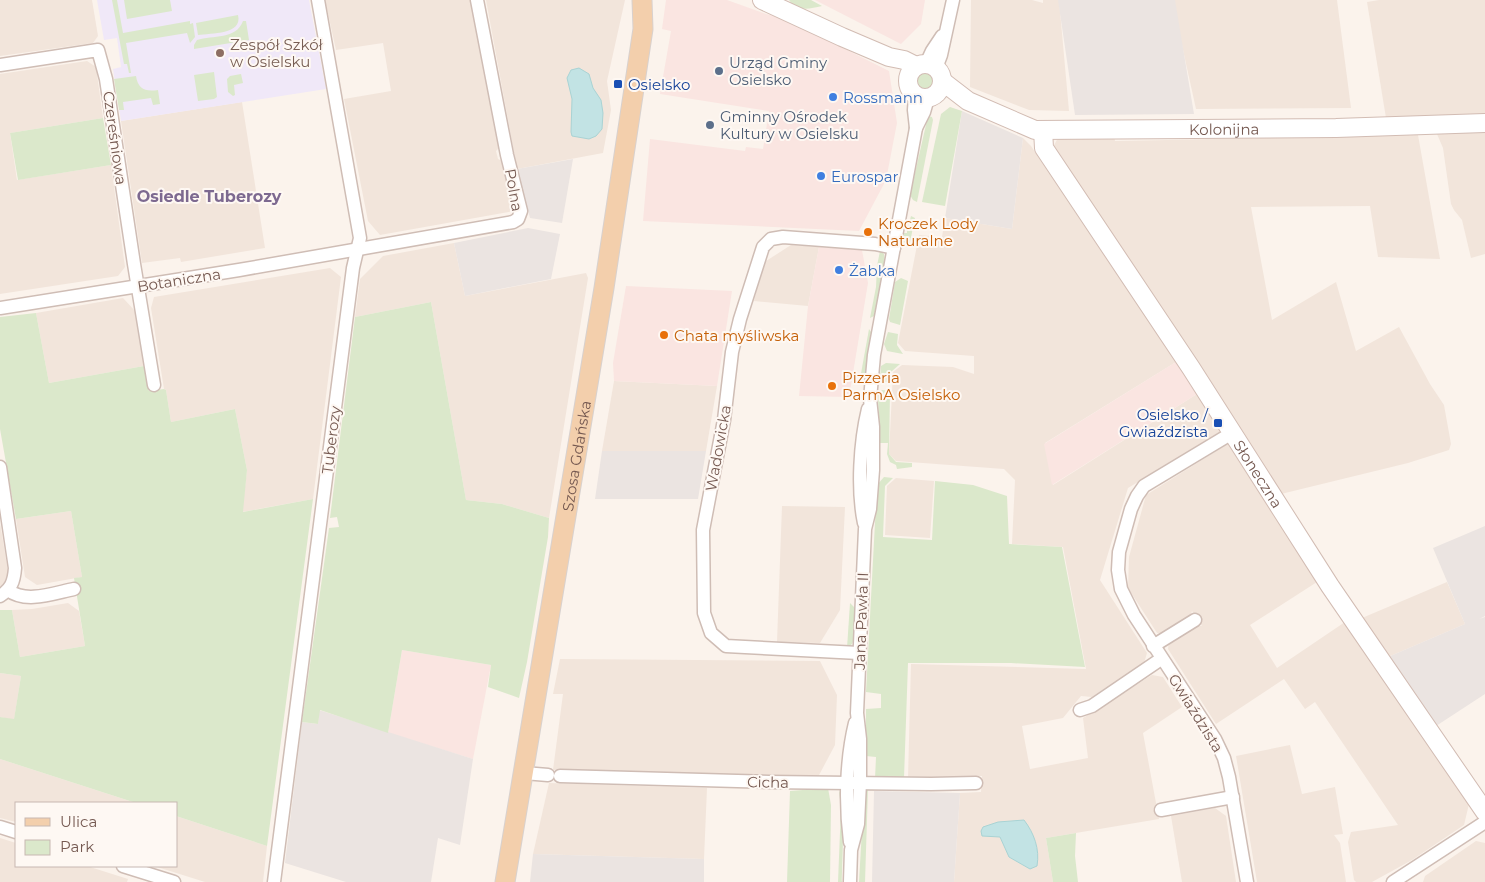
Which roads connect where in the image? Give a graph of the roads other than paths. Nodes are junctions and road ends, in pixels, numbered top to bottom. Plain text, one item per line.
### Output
1 (318, 0) edge
2 (477, 0) edge
3 (642, 0) edge
4 (656, 0) edge
5 (953, 0) edge
6 (766, 1) edge
7 (643, 29) junction
8 (0, 66) edge
9 (926, 80) junction
10 (1485, 123) edge
11 (1043, 130) junction
12 (894, 248) junction
13 (357, 250) junction
14 (138, 286) junction
15 (0, 308) edge
16 (154, 384) dead end
17 (1232, 432) junction
18 (0, 467) edge
19 (8, 589) edge
20 (74, 590) dead end
21 (1195, 620) dead end
22 (1153, 646) junction
23 (859, 653) junction
24 (1161, 659) junction
25 (1080, 710) dead end
26 (524, 773) junction
27 (854, 782) junction
28 (976, 783) dead end
29 (1233, 797) junction
30 (1162, 810) dead end
31 (1485, 811) edge
32 (1485, 822) edge
33 (0, 828) edge
34 (15, 832) edge
35 (126, 867) edge
36 (174, 882) edge
37 (274, 882) edge
38 (505, 882) edge
39 (850, 882) edge
40 (1247, 882) edge
41 (1393, 882) edge

1 - 13 street, Tuberozy
2 - 13 street, Polna
3 - 7 main road, Szosa Gdańska
4 - 7 main road, Szosa Gdańska
5 - 9 street, Jana Pawła II
6 - 9 street, Kolonijna
7 - 26 main road, Szosa Gdańska
8 - 14 street, Czereśniowa
9 - 11 street, Kolonijna
9 - 12 street, Jana Pawła II
10 - 11 street, Kolonijna
11 - 17 street, Słoneczna
12 - 23 street, Jana Pawła II
12 - 23 street, Wadowicka
13 - 14 street, Botaniczna
13 - 37 street, Tuberozy
14 - 15 street, Botaniczna
14 - 16 street, Czereśniowa
17 - 22 street, Gwiaździsta
17 - 31 street, Słoneczna
18 - 19 street
19 - 20 street
21 - 22 street
22 - 24 street, Gwiaździsta
23 - 27 street, Jana Pawła II
24 - 25 street, Gwiaździsta
24 - 29 street, Gwiaździsta
26 - 27 street, Cicha
26 - 38 main road, Szosa Gdańska
27 - 28 street, Cicha
27 - 39 street, Jana Pawła II
29 - 30 street
29 - 40 street, Gwiaździsta
32 - 41 street
33 - 34 street
35 - 36 street

